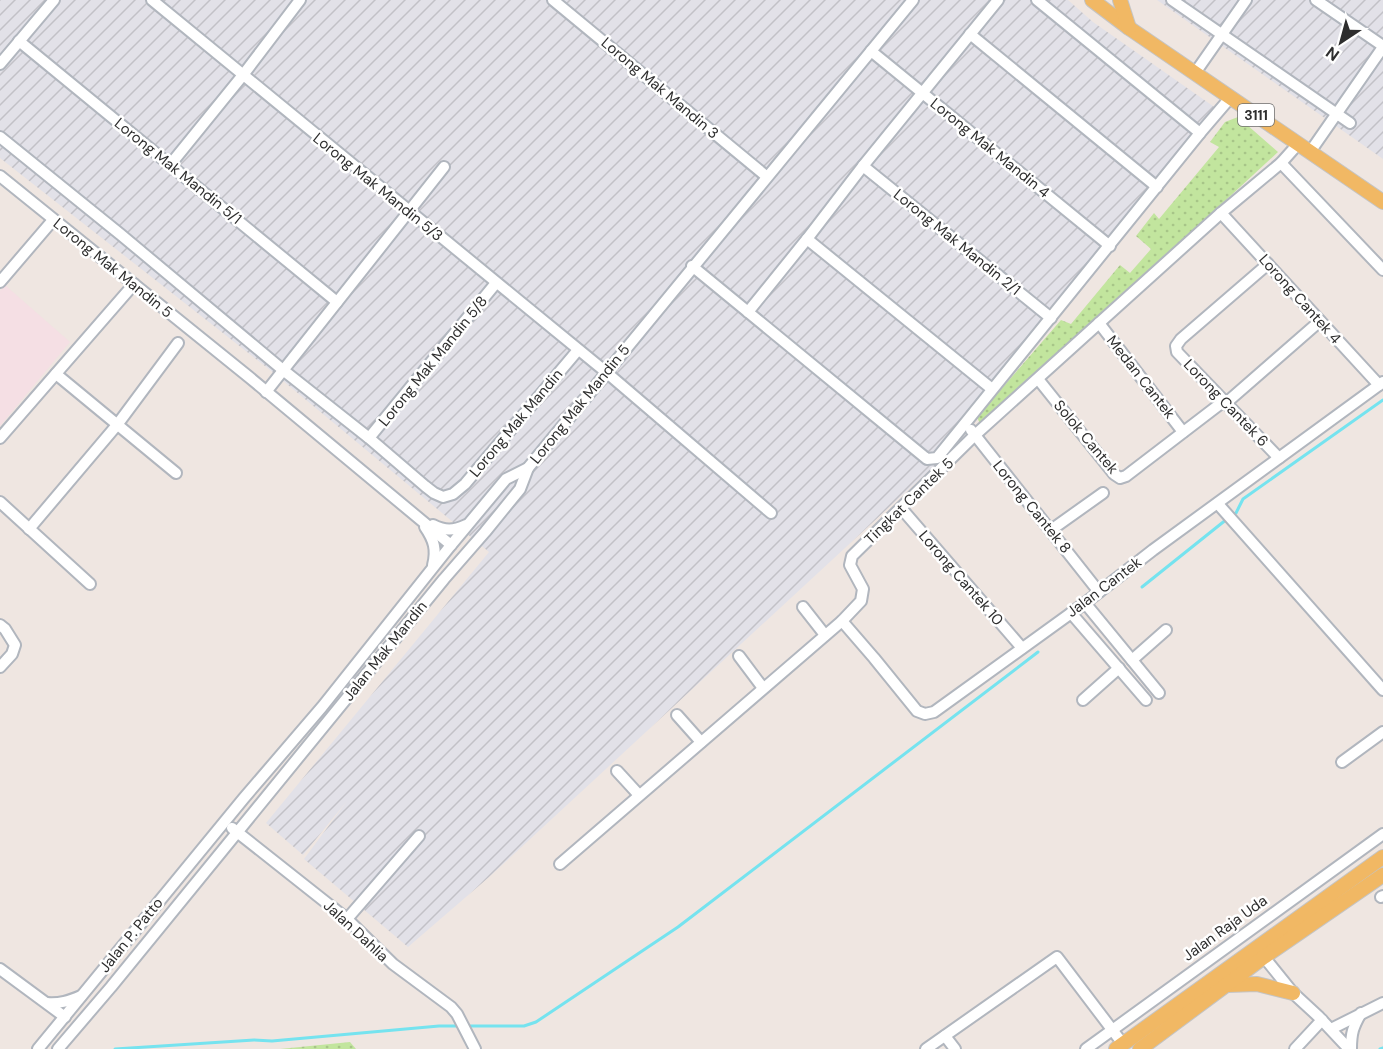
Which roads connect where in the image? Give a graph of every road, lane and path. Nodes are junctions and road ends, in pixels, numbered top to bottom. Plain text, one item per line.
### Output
1 (54, 0) edge
2 (152, 0) edge
3 (300, 0) edge
4 (553, 0) edge
5 (913, 0) edge
6 (998, 0) edge
7 (1037, 0) edge
8 (1092, 0) edge
9 (1120, 0) edge
10 (1172, 0) edge
11 (1246, 0) edge
12 (1316, 0) edge
13 (1129, 28) junction
14 (970, 34) junction
15 (1221, 35) junction
16 (19, 42) junction
17 (1383, 47) edge
18 (871, 51) junction
19 (0, 64) edge
20 (1194, 73) junction
21 (243, 75) junction
22 (922, 93) junction
23 (1230, 98) junction
24 (1336, 114) junction
25 (1350, 123) dead end
26 (1200, 133) junction
27 (0, 137) edge
28 (1304, 148) junction
29 (1281, 163) junction
30 (170, 165) junction
31 (863, 166) junction
32 (444, 167) dead end
33 (0, 176) edge
34 (766, 176) junction
35 (1157, 187) junction
36 (1383, 202) edge
37 (408, 212) junction
38 (1221, 213) junction
39 (54, 220) junction
40 (807, 239) junction
41 (1110, 246) junction
42 (1268, 264) junction
43 (693, 267) junction
44 (1383, 270) edge
45 (0, 282) edge
46 (496, 283) junction
47 (134, 284) junction
48 (337, 302) junction
49 (748, 312) junction
50 (1051, 318) junction
51 (1320, 321) junction
52 (1099, 323) junction
53 (178, 343) dead end
54 (578, 350) junction
55 (283, 370) junction
56 (606, 372) junction
57 (56, 374) junction
58 (1038, 379) junction
59 (1381, 384) edge
60 (992, 389) junction
61 (266, 392) junction
62 (1225, 402) junction
63 (966, 421) junction
64 (117, 425) junction
65 (1184, 432) junction
66 (975, 435) junction
67 (0, 438) edge
68 (369, 438) junction
69 (1278, 458) junction
70 (528, 468) junction
71 (176, 473) dead end
72 (1103, 493) dead end
73 (0, 502) edge
74 (1220, 507) junction
75 (900, 508) junction
76 (771, 513) dead end
77 (415, 514) junction
78 (469, 524) junction
79 (29, 529) junction
80 (1051, 530) junction
81 (483, 535) junction
82 (451, 545) junction
83 (431, 571) junction
84 (444, 579) junction
85 (90, 584) dead end
86 (1099, 592) junction
87 (1084, 603) junction
88 (803, 607) dead end
89 (1071, 613) junction
90 (842, 621) junction
91 (0, 625) edge
92 (1166, 630) dead end
93 (825, 635) junction
94 (1022, 648) junction
95 (740, 656) dead end
96 (1132, 660) junction
97 (0, 667) edge
98 (1119, 668) junction
99 (764, 688) junction
100 (1383, 690) edge
101 (1160, 693) dead end
102 (1083, 700) dead end
103 (1146, 700) dead end
104 (677, 715) dead end
105 (1383, 732) edge
106 (701, 742) junction
107 (1342, 762) dead end
108 (617, 771) dead end
109 (639, 795) junction
110 (254, 812) junction
111 (225, 822) junction
112 (237, 832) junction
113 (1383, 834) edge
114 (419, 836) dead end
115 (255, 845) junction
116 (224, 848) junction
117 (1383, 857) edge
118 (560, 864) dead end
119 (1383, 875) edge
120 (347, 919) junction
121 (1260, 952) junction
122 (0, 969) edge
123 (1228, 985) junction
124 (1293, 993) junction
125 (81, 996) junction
126 (47, 1003) junction
127 (1383, 1003) edge
128 (1361, 1013) junction
129 (65, 1017) junction
130 (1322, 1020) junction
131 (1330, 1029) junction
132 (1112, 1030) junction
133 (945, 1036) junction
134 (1304, 1040) junction
135 (1119, 1047) edge
136 (39, 1049) edge
137 (58, 1049) edge
138 (475, 1049) edge
139 (926, 1049) edge
140 (955, 1049) edge
141 (1086, 1049) edge
142 (1140, 1049) edge
143 (1295, 1049) edge
144 (1312, 1049) edge
145 (1350, 1049) edge

1 - 16 street
2 - 21 street, Lorong Mak Mandin 5/3
3 - 21 street
4 - 34 street, Lorong Mak Mandin 3
5 - 18 street, Lorong Mak Mandin 5
6 - 14 street
7 - 26 street
8 - 13 main road, 3111
9 - 13 main road
10 - 15 street
11 - 15 street
12 - 17 street
13 - 20 main road, 3111
14 - 22 street
14 - 35 street
15 - 20 street
15 - 24 street
16 - 19 street
16 - 30 street, Lorong Mak Mandin 5/1
17 - 24 street, Tingkat Cantek 5
18 - 22 street, Lorong Mak Mandin 4
18 - 34 street, Lorong Mak Mandin 5
20 - 23 main road, 3111
21 - 30 street
21 - 37 street, Lorong Mak Mandin 5/3
22 - 31 street
22 - 41 street, Lorong Mak Mandin 4
23 - 26 street
23 - 28 main road, 3111
24 - 25 street
24 - 28 street, Tingkat Cantek 5
26 - 35 street
27 - 55 street
28 - 29 street, Tingkat Cantek 5
28 - 36 main road, 3111
29 - 38 street, Tingkat Cantek 5
29 - 44 street
30 - 48 street, Lorong Mak Mandin 5/1
31 - 40 street
31 - 50 street, Lorong Mak Mandin 2/1
32 - 37 street
33 - 39 street, Lorong Mak Mandin 5
34 - 43 street, Lorong Mak Mandin 5
35 - 41 street
37 - 46 street, Lorong Mak Mandin 5/3
37 - 48 street
38 - 42 street, Lorong Cantek 4
38 - 52 street, Tingkat Cantek 5
39 - 45 street
39 - 47 street, Lorong Mak Mandin 5
40 - 49 street
40 - 60 street
41 - 50 street
42 - 51 street, Lorong Cantek 4
42 - 62 street, Lorong Cantek 6
43 - 49 street
43 - 56 street, Lorong Mak Mandin 5
46 - 54 street, Lorong Mak Mandin 5/3
46 - 68 street, Lorong Mak Mandin 5/8
47 - 57 street
47 - 61 street, Lorong Mak Mandin 5
48 - 55 street
49 - 63 street
50 - 60 street
51 - 59 street, Lorong Cantek 4
51 - 62 street, Solok Cantek
52 - 58 street, Tingkat Cantek 5
52 - 65 street, Medan Cantek
53 - 64 street
54 - 56 street, Lorong Mak Mandin 5/3
54 - 68 street, Lorong Mak Mandin
55 - 61 street
55 - 68 street
56 - 70 street, Lorong Mak Mandin 5
56 - 76 street
57 - 64 street
57 - 67 street
58 - 65 street, Solok Cantek
58 - 66 street, Tingkat Cantek 5
59 - 69 street, Jalan Cantek
60 - 63 street
61 - 77 street, Lorong Mak Mandin 5
62 - 65 street, Solok Cantek
62 - 69 street, Lorong Cantek 6
63 - 66 street, Lorong Cantek 8
64 - 71 street
64 - 79 street
66 - 75 street, Tingkat Cantek 5
66 - 80 street, Lorong Cantek 8
69 - 74 street, Jalan Cantek
70 - 78 street, Lorong Mak Mandin 5
70 - 81 street, Jalan Mak Mandin
72 - 80 street
73 - 79 street
74 - 86 street, Jalan Cantek
74 - 100 street
75 - 90 street, Tingkat Cantek 5
75 - 94 street, Lorong Cantek 10
77 - 78 street
77 - 82 street, Lorong Mak Mandin 5
77 - 83 street
78 - 82 street, Lorong Mak Mandin 5
79 - 85 street
80 - 86 street, Lorong Cantek 8
81 - 82 street
81 - 84 street, Jalan Mak Mandin
82 - 83 street, Jalan Mak Mandin
82 - 84 street
83 - 111 street, Jalan Mak Mandin
84 - 110 street, Jalan Mak Mandin
86 - 87 street, Jalan Cantek
87 - 89 street, Jalan Cantek
87 - 96 street
88 - 93 street
89 - 94 street, Jalan Cantek
89 - 98 street
90 - 93 street, Tingkat Cantek 5
90 - 94 street, Jalan Cantek
91 - 97 street
92 - 96 street
93 - 99 street, Tingkat Cantek 5
95 - 99 street
96 - 101 street
98 - 102 street
98 - 103 street
99 - 106 street, Tingkat Cantek 5
104 - 106 street
105 - 107 street
106 - 109 street, Tingkat Cantek 5
108 - 109 street
109 - 118 street, Tingkat Cantek 5
110 - 112 street, Jalan Mak Mandin
110 - 115 street
111 - 112 street, Jalan Dahlia
111 - 125 street, Jalan P. Patto
112 - 115 street, Jalan Dahlia
112 - 116 street, Jalan P. Patto
113 - 132 street, Jalan Raja Uda
114 - 120 street
115 - 116 street
115 - 120 street, Jalan Dahlia
116 - 137 street, Jalan P. Patto
117 - 121 main road
119 - 121 main road
120 - 138 street, Jalan Dahlia
121 - 123 main road
121 - 124 street
121 - 135 main road
122 - 126 street
123 - 124 main road
123 - 142 main road
124 - 130 street
125 - 126 street
125 - 129 street, Jalan P. Patto
126 - 129 street
127 - 128 street
128 - 131 street
128 - 145 street
129 - 136 street, Jalan P. Patto
130 - 131 street
130 - 134 street
131 - 145 street
132 - 133 street
132 - 135 street
132 - 141 street, Jalan Raja Uda
133 - 139 street
133 - 140 street
134 - 143 street
134 - 144 street

